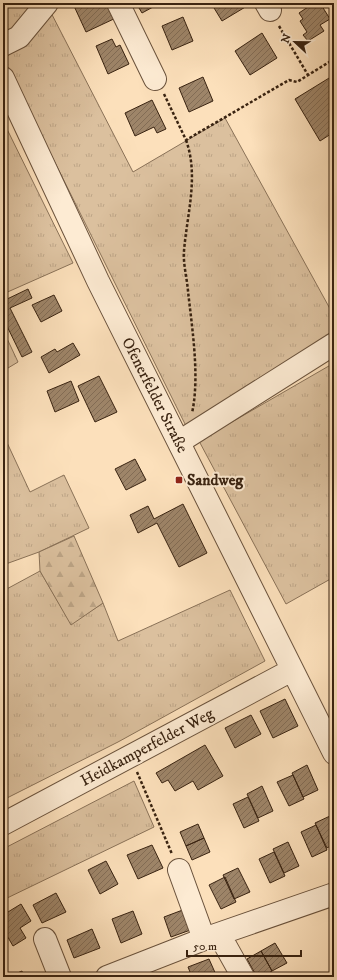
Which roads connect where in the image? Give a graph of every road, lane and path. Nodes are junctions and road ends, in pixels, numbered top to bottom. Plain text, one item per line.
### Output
1 (47, 3) edge
2 (118, 3) edge
3 (268, 6) edge
4 (3, 45) edge
5 (334, 59) edge
6 (308, 76) junction
7 (3, 78) edge
8 (155, 80) joint
9 (186, 140) junction
10 (334, 344) edge
11 (182, 440) junction
12 (292, 670) junction
13 (334, 753) edge
14 (130, 757) junction
15 (3, 824) edge
16 (179, 870) joint
17 (334, 894) edge
18 (212, 937) junction
19 (45, 939) dead end
20 (60, 977) edge
21 (107, 977) edge
22 (243, 977) edge

1 - 4 street
2 - 8 street
3 - 6 path
5 - 6 path
6 - 9 path
7 - 11 street, Ofenerfelder Straße
8 - 9 path
9 - 11 path
10 - 11 street
11 - 12 street, Ofenerfelder Straße
12 - 13 street, Ofenerfelder Straße
12 - 14 street, Heidkamperfelder Weg
14 - 15 street, Heidkamperfelder Weg
14 - 16 path
16 - 18 street
17 - 18 street
18 - 21 street
18 - 22 street
19 - 20 street

